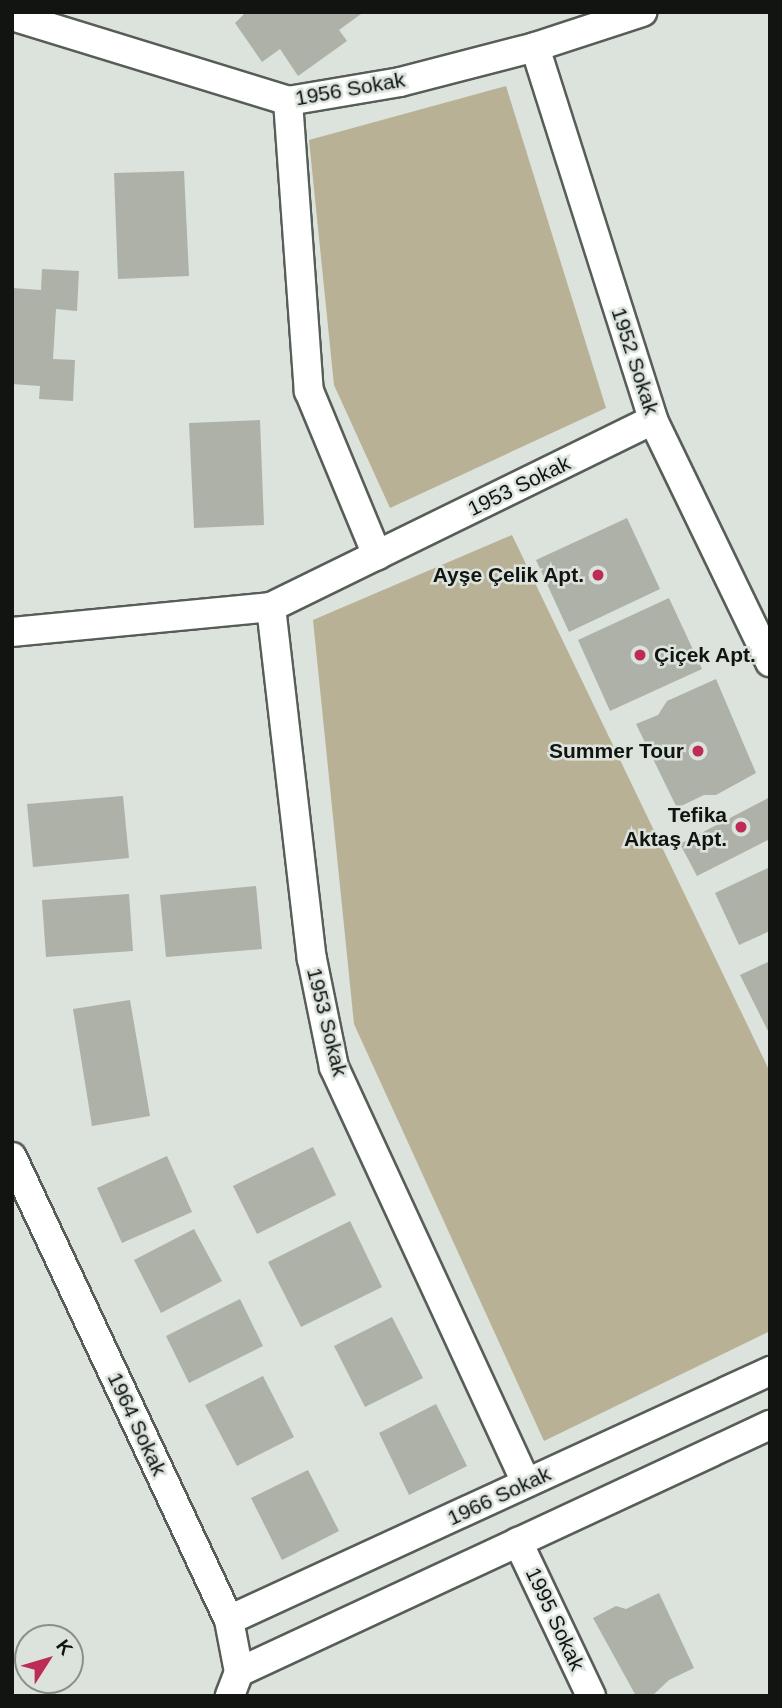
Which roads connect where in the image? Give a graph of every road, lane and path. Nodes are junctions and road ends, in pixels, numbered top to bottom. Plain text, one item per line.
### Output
1 (642, 12) edge
2 (18, 23) edge
3 (535, 47) junction
4 (288, 101) junction
5 (653, 420) junction
6 (377, 555) junction
7 (271, 607) junction
8 (12, 632) edge
9 (770, 662) edge
10 (12, 1157) edge
11 (770, 1371) edge
12 (770, 1425) edge
13 (526, 1483) junction
14 (518, 1542) junction
15 (229, 1620) junction
16 (234, 1684) edge
17 (591, 1696) edge

1 - 3 street, 1956 Sokak
2 - 4 street, 1956 Sokak
3 - 4 street, 1956 Sokak
3 - 5 street, 1952 Sokak
4 - 6 street
5 - 6 street, 1953 Sokak
5 - 9 street, 1952 Sokak
6 - 7 street, 1953 Sokak
7 - 8 street, 1953 Sokak
7 - 13 street, 1953 Sokak
10 - 15 street, 1964 Sokak
11 - 13 street, 1966 Sokak
12 - 14 street
13 - 15 street, 1966 Sokak
14 - 16 street
14 - 17 street, 1995 Sokak
15 - 16 street, 1964 Sokak

